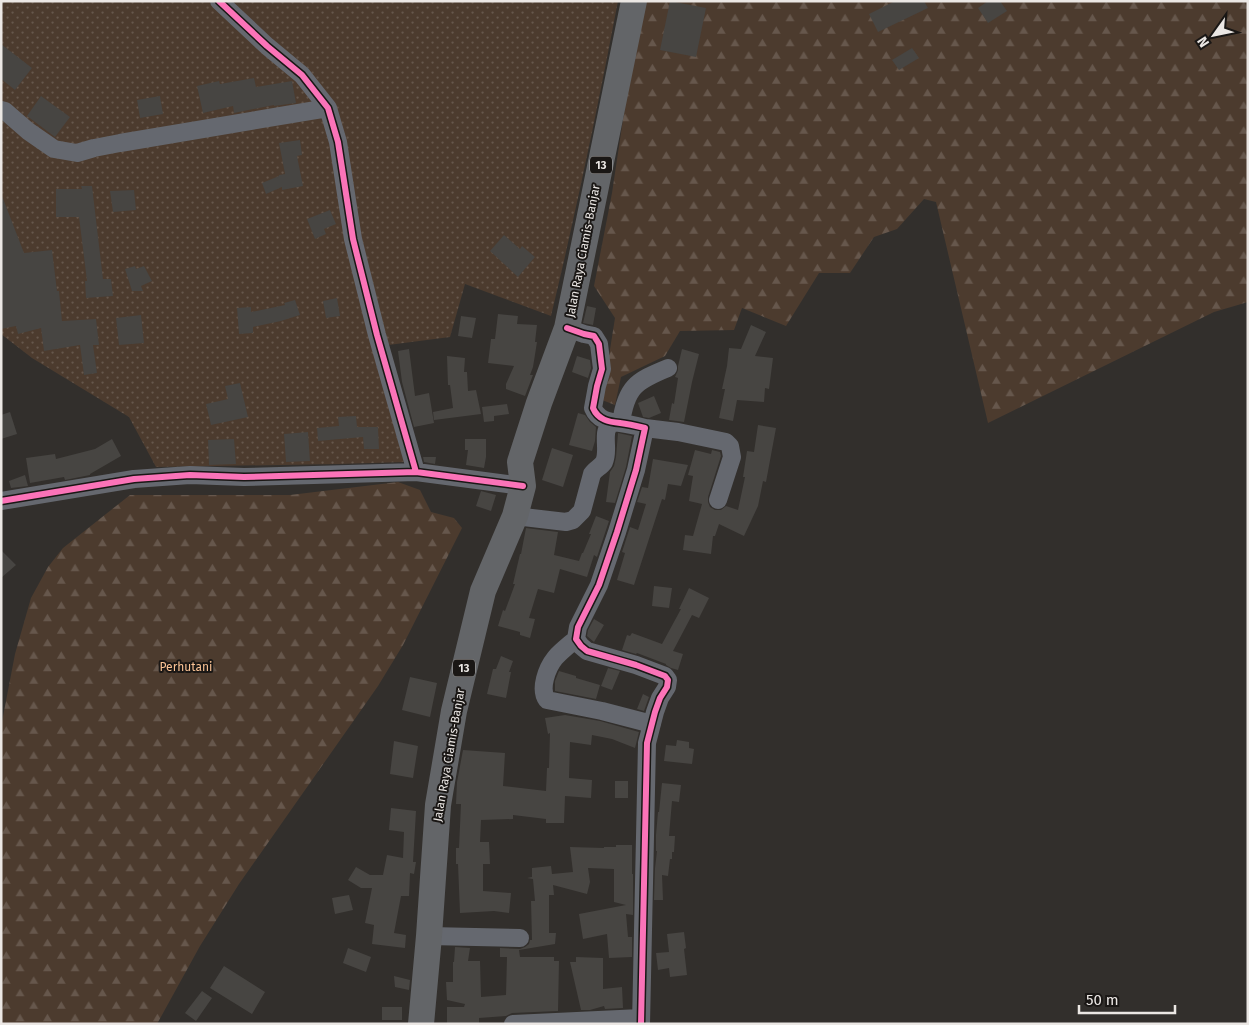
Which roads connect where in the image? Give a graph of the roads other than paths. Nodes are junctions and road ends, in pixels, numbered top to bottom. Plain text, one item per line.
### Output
1 (219, 1) edge
2 (634, 1) edge
3 (328, 108) junction
4 (1, 110) edge
5 (567, 328) junction
6 (668, 368) dead end
7 (615, 423) junction
8 (645, 428) junction
9 (416, 472) junction
10 (523, 486) junction
11 (718, 500) dead end
12 (1, 501) edge
13 (515, 516) junction
14 (576, 639) junction
15 (652, 724) junction
16 (430, 936) junction
17 (520, 938) dead end
18 (641, 1021) edge
19 (421, 1024) edge
20 (513, 1024) edge

1 - 3 street
2 - 5 highway, Jalan Raya Ciamis-Banjar / 13
3 - 4 street
3 - 9 street
5 - 7 street
5 - 10 highway, Jalan Raya Ciamis-Banjar / 13
6 - 7 street
7 - 8 street
7 - 13 street
8 - 11 street
8 - 14 street
9 - 10 street
9 - 12 street
10 - 13 highway, Jalan Raya Ciamis-Banjar / 13
13 - 16 highway, Jalan Raya Ciamis-Banjar / 13
14 - 15 street
14 - 15 street
15 - 18 street
16 - 17 street
16 - 19 highway, Jalan Raya Ciamis-Banjar / 13
18 - 20 street

